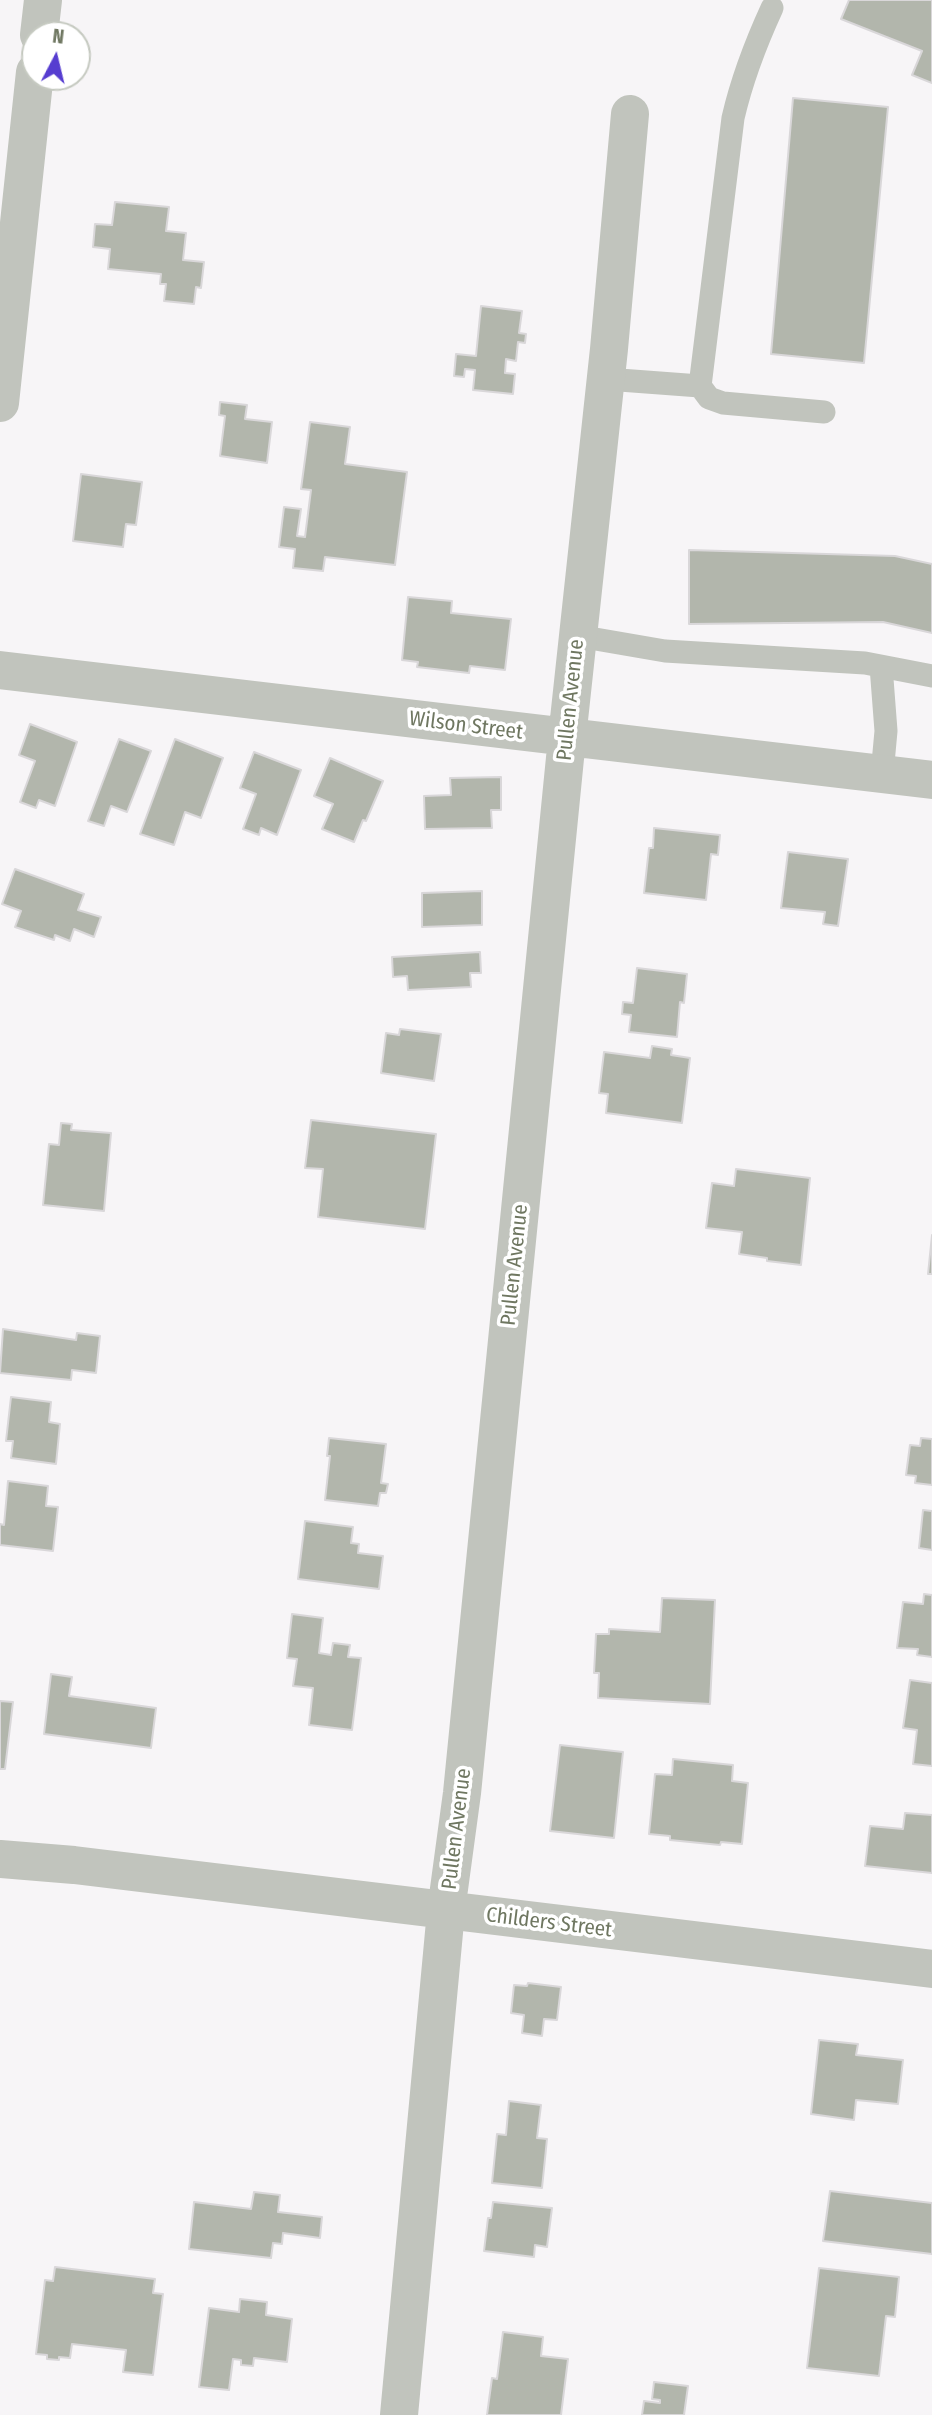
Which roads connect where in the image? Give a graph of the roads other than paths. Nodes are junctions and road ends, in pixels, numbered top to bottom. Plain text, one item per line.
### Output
1 (43, 0) edge
2 (772, 8) dead end
3 (41, 21) edge
4 (33, 91) edge
5 (630, 114) dead end
6 (606, 379) junction
7 (700, 386) junction
8 (0, 403) edge
9 (824, 412) dead end
10 (578, 636) junction
11 (881, 666) junction
12 (0, 670) edge
13 (932, 676) edge
14 (567, 738) junction
15 (882, 774) junction
16 (932, 780) edge
17 (0, 1858) edge
18 (446, 1911) junction
19 (932, 1969) edge
20 (399, 2415) edge

1 - 3 street
2 - 7 lane
4 - 8 street
5 - 6 street, Pullen Avenue
6 - 7 lane
6 - 10 street, Pullen Avenue
7 - 9 lane
10 - 11 lane
10 - 14 street, Pullen Avenue
11 - 13 lane
11 - 15 lane
12 - 14 street, Wilson Street
14 - 15 street, Wilson Street
14 - 18 street, Pullen Avenue
15 - 16 street, Wilson Street
17 - 18 street, Childers Street
18 - 19 street, Childers Street
18 - 20 street, Pullen Avenue

